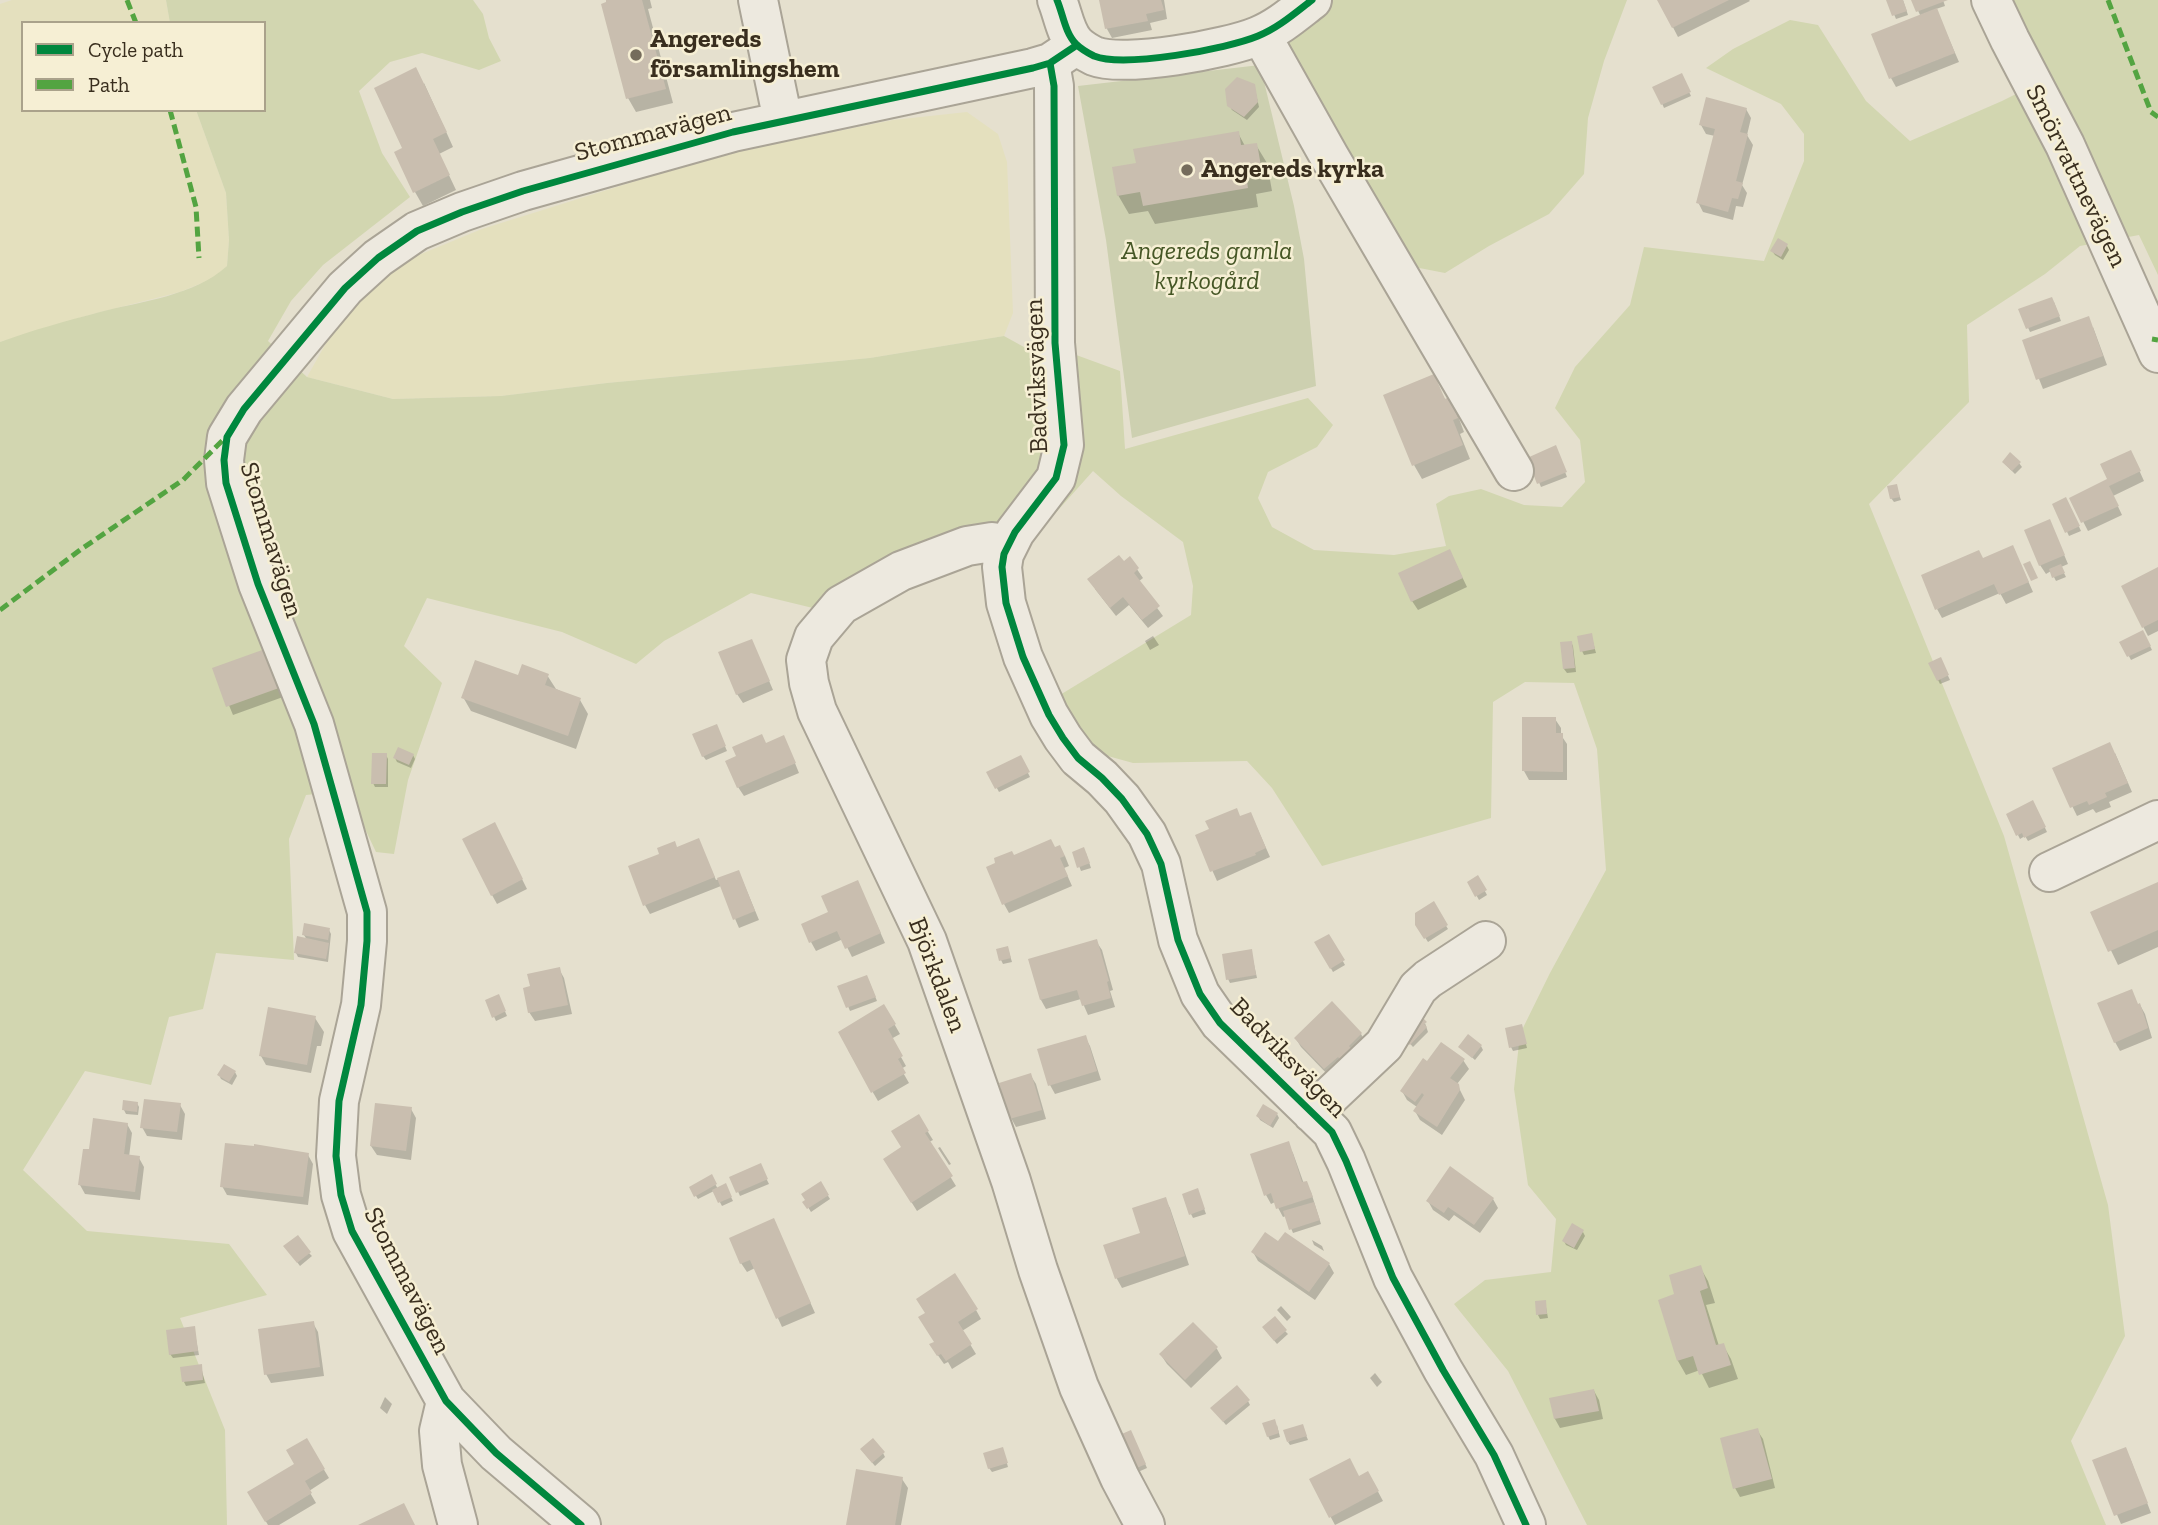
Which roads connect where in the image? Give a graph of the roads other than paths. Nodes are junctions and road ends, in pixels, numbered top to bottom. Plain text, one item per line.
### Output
1 (758, 0) edge
2 (1057, 0) edge
3 (1312, 0) edge
4 (1991, 0) edge
5 (1261, 35) junction
6 (1063, 54) junction
7 (783, 121) junction
8 (2158, 353) edge
9 (1514, 471) dead end
10 (1007, 544) junction
11 (2158, 820) edge
12 (2049, 872) dead end
13 (1486, 941) dead end
14 (1312, 1113) junction
15 (446, 1401) junction
16 (458, 1525) edge
17 (581, 1525) edge
18 (1145, 1525) edge
19 (1526, 1525) edge

1 - 7 street
2 - 6 street, Badviksvägen
3 - 5 street
4 - 8 street, Smörvattnevägen
5 - 6 street
5 - 9 street
6 - 7 street, Stommavägen
6 - 10 street, Badviksvägen
7 - 15 street, Stommavägen
10 - 14 street, Badviksvägen
10 - 18 street, Björkdalen
11 - 12 street
13 - 14 street
14 - 19 street, Badviksvägen
15 - 16 street
15 - 17 street, Stommavägen

